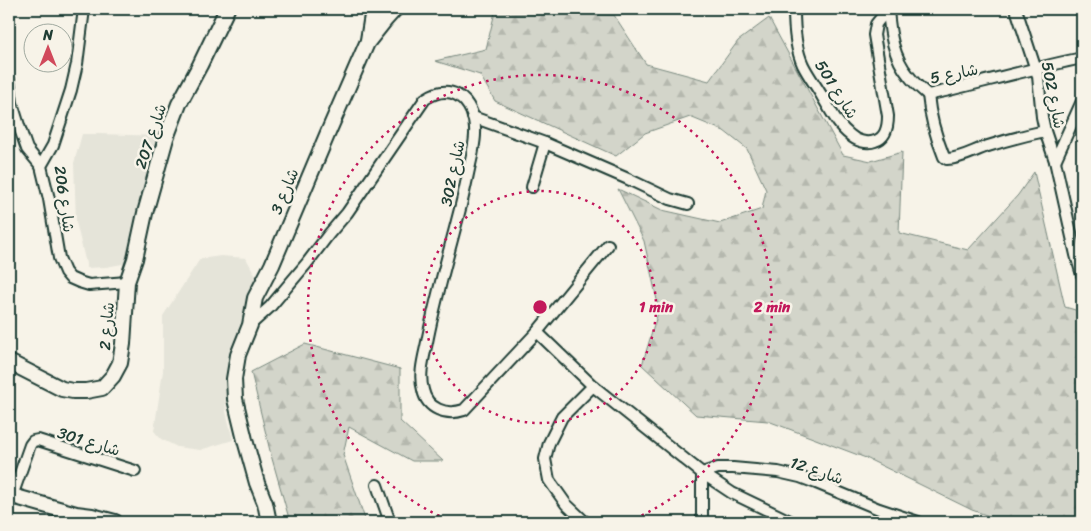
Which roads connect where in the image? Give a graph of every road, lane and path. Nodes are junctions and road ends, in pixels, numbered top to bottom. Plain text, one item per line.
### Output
1 (84, 9) edge
2 (227, 9) edge
3 (373, 9) edge
4 (395, 9) edge
5 (794, 9) edge
6 (888, 9) edge
7 (1016, 9) edge
8 (367, 43) junction
9 (1082, 58) edge
10 (1035, 68) junction
11 (9, 80) edge
12 (928, 95) junction
13 (1082, 101) edge
14 (474, 117) junction
15 (1045, 131) junction
16 (545, 143) junction
17 (1055, 161) junction
18 (41, 166) junction
19 (532, 186) dead end
20 (688, 204) dead end
21 (608, 245) dead end
22 (1082, 275) edge
23 (128, 282) junction
24 (250, 325) junction
25 (537, 332) junction
26 (238, 355) junction
27 (9, 362) edge
28 (592, 386) junction
29 (135, 471) dead end
30 (702, 473) junction
31 (377, 485) dead end
32 (10, 496) edge
33 (76, 514) junction
34 (94, 522) edge
35 (115, 522) edge
36 (269, 522) edge
37 (276, 522) edge
38 (390, 522) edge
39 (585, 522) edge
40 (702, 522) edge
41 (792, 522) edge
42 (918, 522) edge

1 - 18 street, شارع 206
2 - 23 street, شارع 207
3 - 8 street
4 - 8 street
5 - 6 street, شارع 501
6 - 12 street, شارع 5
7 - 10 street, شارع 502
8 - 24 street, شارع 3
9 - 10 street, شارع 5
10 - 12 street, شارع 5
10 - 15 street, شارع 502
11 - 18 street
12 - 15 street
13 - 17 street
14 - 16 street
14 - 24 street
14 - 25 street, شارع 302
15 - 17 street, شارع 502
16 - 19 street
16 - 20 street
17 - 22 street, شارع 502
18 - 23 street, شارع 206
21 - 25 street, شارع 302
23 - 27 street, شارع 2
24 - 26 street, شارع 3
25 - 28 street
26 - 36 street, شارع 3
26 - 37 street
28 - 30 street
28 - 39 street
29 - 32 street, شارع 301
30 - 40 street
30 - 41 street
30 - 42 street, شارع 12
31 - 38 street
32 - 33 street
33 - 34 street
33 - 35 street

